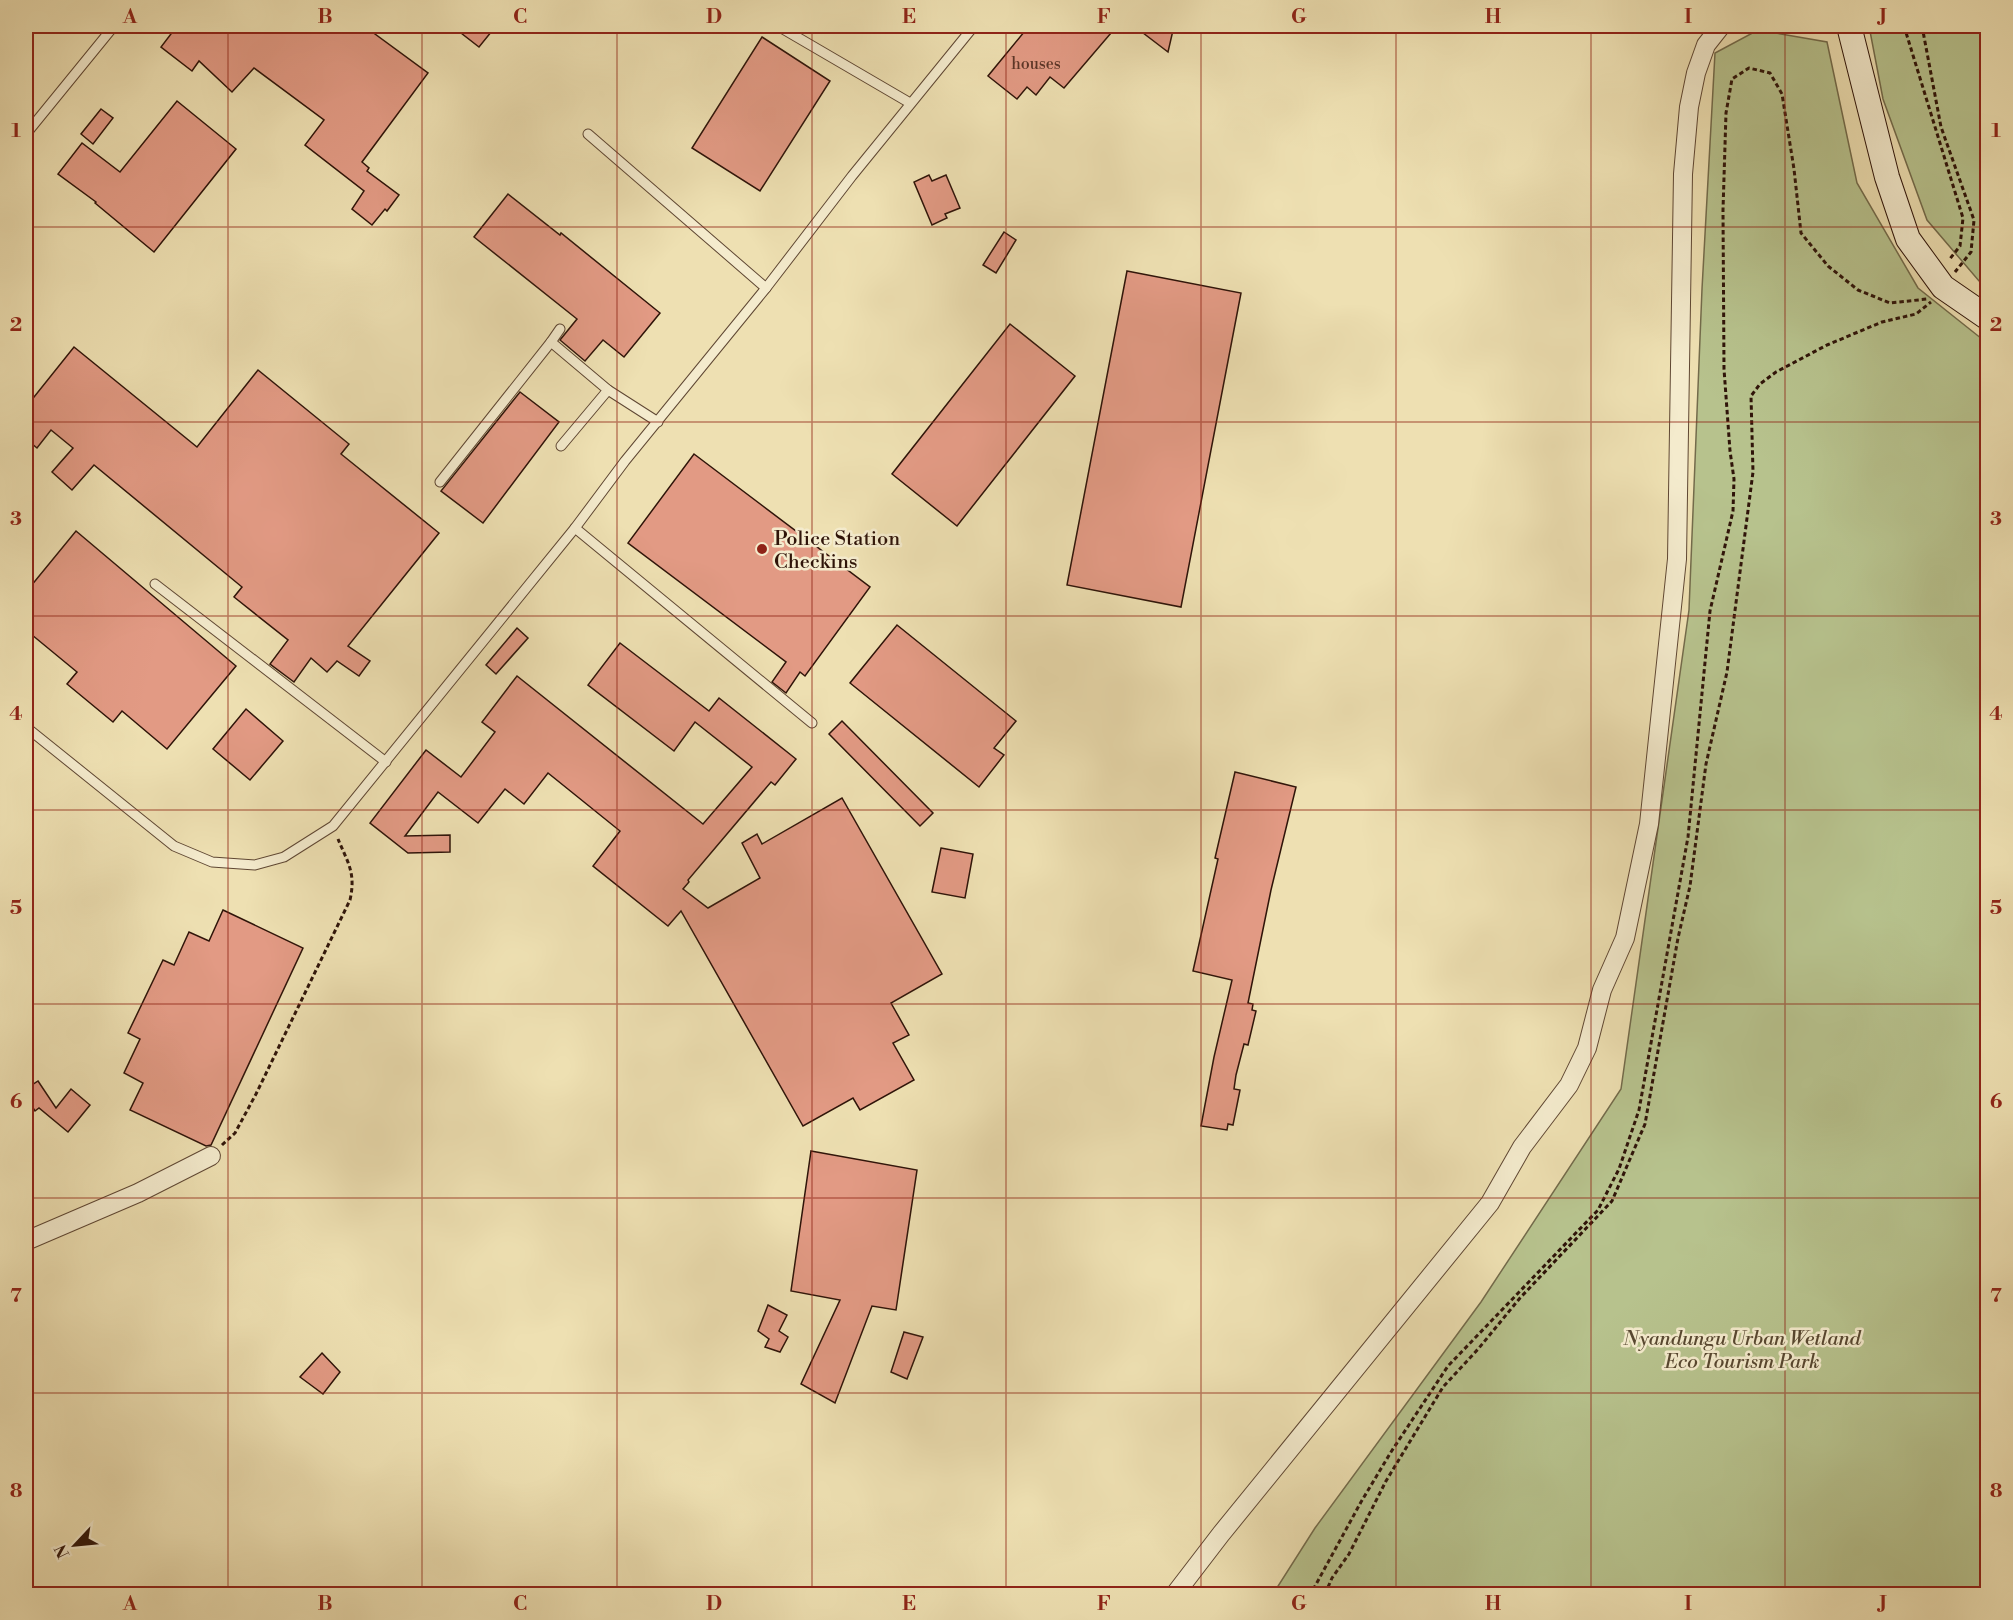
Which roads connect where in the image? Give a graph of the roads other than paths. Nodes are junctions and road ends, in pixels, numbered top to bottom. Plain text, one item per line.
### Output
1 (114, 26) edge
2 (778, 26) edge
3 (974, 26) edge
4 (1721, 26) edge
5 (1849, 26) edge
6 (910, 103) junction
7 (26, 134) edge
8 (588, 134) dead end
9 (766, 288) junction
10 (1988, 318) edge
11 (560, 328) dead end
12 (551, 342) junction
13 (608, 390) junction
14 (658, 422) junction
15 (561, 446) dead end
16 (440, 482) dead end
17 (575, 528) junction
18 (155, 584) dead end
19 (812, 723) dead end
20 (26, 727) edge
21 (386, 762) junction
22 (212, 1156) road end
23 (26, 1242) edge
24 (1175, 1594) edge

1 - 7 lane
2 - 6 lane
3 - 6 lane
4 - 24 street
5 - 10 main road
6 - 9 lane
8 - 9 lane
9 - 14 lane
11 - 12 lane
12 - 13 lane
12 - 16 lane
13 - 14 lane
13 - 15 lane
14 - 17 lane
17 - 19 lane
17 - 21 lane
18 - 21 lane
20 - 21 lane
22 - 23 street

